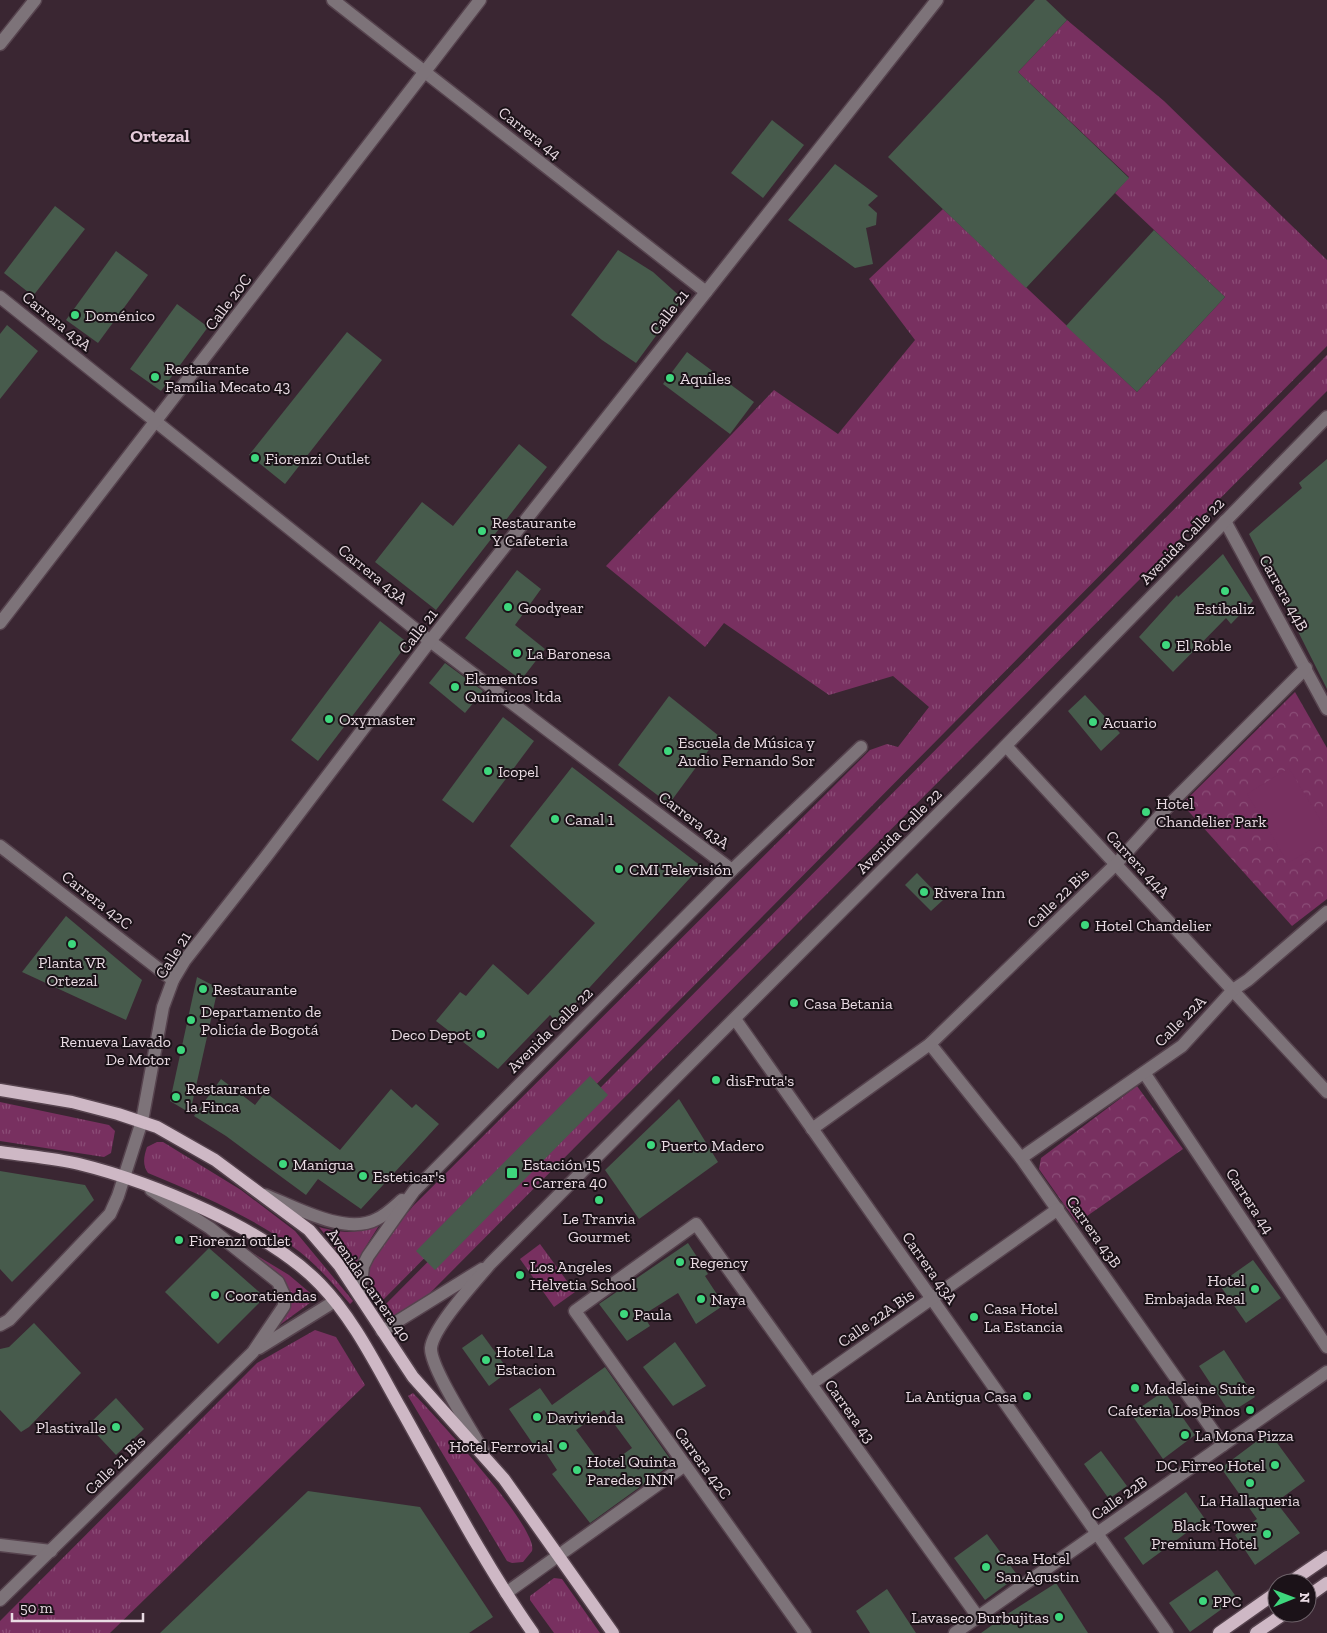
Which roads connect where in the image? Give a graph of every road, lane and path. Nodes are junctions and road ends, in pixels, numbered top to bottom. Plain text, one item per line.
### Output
1 (35, 0) edge
2 (333, 0) edge
3 (480, 0) edge
4 (936, 0) edge
5 (0, 44) edge
6 (424, 72) junction
7 (706, 292) junction
8 (0, 297) edge
9 (1327, 417) edge
10 (157, 422) junction
11 (1225, 521) junction
12 (0, 623) edge
13 (430, 641) junction
14 (1306, 668) junction
15 (1327, 709) edge
16 (1006, 746) junction
17 (861, 747) dead end
18 (0, 846) edge
19 (1116, 864) junction
20 (732, 870) junction
21 (1327, 912) edge
22 (173, 980) junction
23 (1233, 990) junction
24 (735, 1019) junction
25 (930, 1044) junction
26 (1144, 1074) junction
27 (0, 1090) edge
28 (1327, 1092) edge
29 (142, 1121) junction
30 (812, 1128) junction
31 (0, 1152) edge
32 (1021, 1158) junction
33 (124, 1177) junction
34 (142, 1184) junction
35 (414, 1191) junction
36 (262, 1194) junction
37 (1058, 1209) junction
38 (490, 1264) junction
39 (360, 1296) junction
40 (932, 1298) junction
41 (335, 1301) junction
42 (575, 1311) joint
43 (4, 1322) edge
44 (382, 1331) junction
45 (1327, 1347) edge
46 (253, 1352) junction
47 (1327, 1372) edge
48 (811, 1384) junction
49 (1224, 1445) junction
50 (488, 1460) junction
51 (685, 1465) junction
52 (1097, 1534) junction
53 (0, 1545) edge
54 (51, 1550) junction
55 (559, 1555) junction
56 (1327, 1556) edge
57 (1304, 1573) edge
58 (506, 1593) junction
59 (1267, 1599) edge
60 (0, 1600) edge
61 (978, 1617) junction
62 (1270, 1623) edge
63 (533, 1633) edge
64 (613, 1633) edge
65 (805, 1633) edge
66 (955, 1633) edge
67 (1167, 1633) edge
68 (1219, 1633) edge
69 (1256, 1633) edge

1 - 5 street
2 - 6 street, Carrera 44
3 - 6 street, Calle 20C
4 - 7 street, Calle 21
6 - 7 street, Carrera 44
6 - 10 street, Calle 20C
7 - 13 street, Calle 21
8 - 10 street, Carrera 43A
9 - 11 street, Avenida Calle 22
10 - 12 street, Calle 20C
10 - 13 street, Carrera 43A
11 - 14 street, Carrera 44B
11 - 16 street, Avenida Calle 22
13 - 20 street, Carrera 43A
13 - 22 street, Calle 21
14 - 15 street, Carrera 44B
14 - 19 street, Calle 22 Bis
16 - 19 street, Carrera 44A
16 - 24 street, Avenida Calle 22
17 - 20 street, Avenida Calle 22
18 - 22 street, Carrera 42C
19 - 23 street, Carrera 44A
19 - 25 street, Calle 22 Bis
20 - 35 street, Avenida Calle 22
21 - 23 street, Calle 22A
22 - 29 street, Calle 21
23 - 26 street, Calle 22A
23 - 28 street, Carrera 44A
24 - 30 street, Carrera 43A
24 - 38 street, Avenida Calle 22
25 - 30 street, Calle 22 Bis
25 - 32 street, Carrera 43B
26 - 32 street, Calle 22A
26 - 45 street, Carrera 44
27 - 29 main road, Avenida Carrera 40
29 - 33 street, Calle 21
29 - 36 main road, Avenida Carrera 40
30 - 40 street, Carrera 43A
31 - 33 main road
32 - 37 street, Carrera 43B
33 - 34 main road
33 - 43 street, Calle 21
34 - 41 main road
34 - 46 street, Calle 21 Bis
35 - 36 street, Avenida Calle 22
35 - 39 street, Avenida Calle 22
36 - 39 main road, Avenida Carrera 40
37 - 40 street, Calle 22A Bis
37 - 49 street, Carrera 43B
38 - 44 street, Avenida Calle 22
38 - 50 street, Avenida Calle 22
39 - 44 main road, Avenida Carrera 40
40 - 48 street, Calle 22A Bis
40 - 52 street, Carrera 43A
41 - 46 street, Calle 21 Bis
41 - 58 main road
42 - 48 street, Carrera 43
42 - 51 street, Carrera 42C
44 - 50 main road, Avenida Carrera 40
46 - 54 street, Calle 21 Bis
47 - 49 street, Calle 22B
48 - 61 street, Carrera 43
49 - 52 street, Calle 22B
50 - 55 main road, Avenida Carrera 40
51 - 55 street
51 - 65 street, Carrera 42C
52 - 61 street, Calle 22B
52 - 67 street, Carrera 43A
53 - 54 street
54 - 60 street, Calle 21 Bis
55 - 58 street
55 - 64 main road, Avenida Carrera 40
56 - 57 main road
58 - 63 main road
59 - 68 main road
61 - 66 street, Calle 22B
62 - 69 main road

